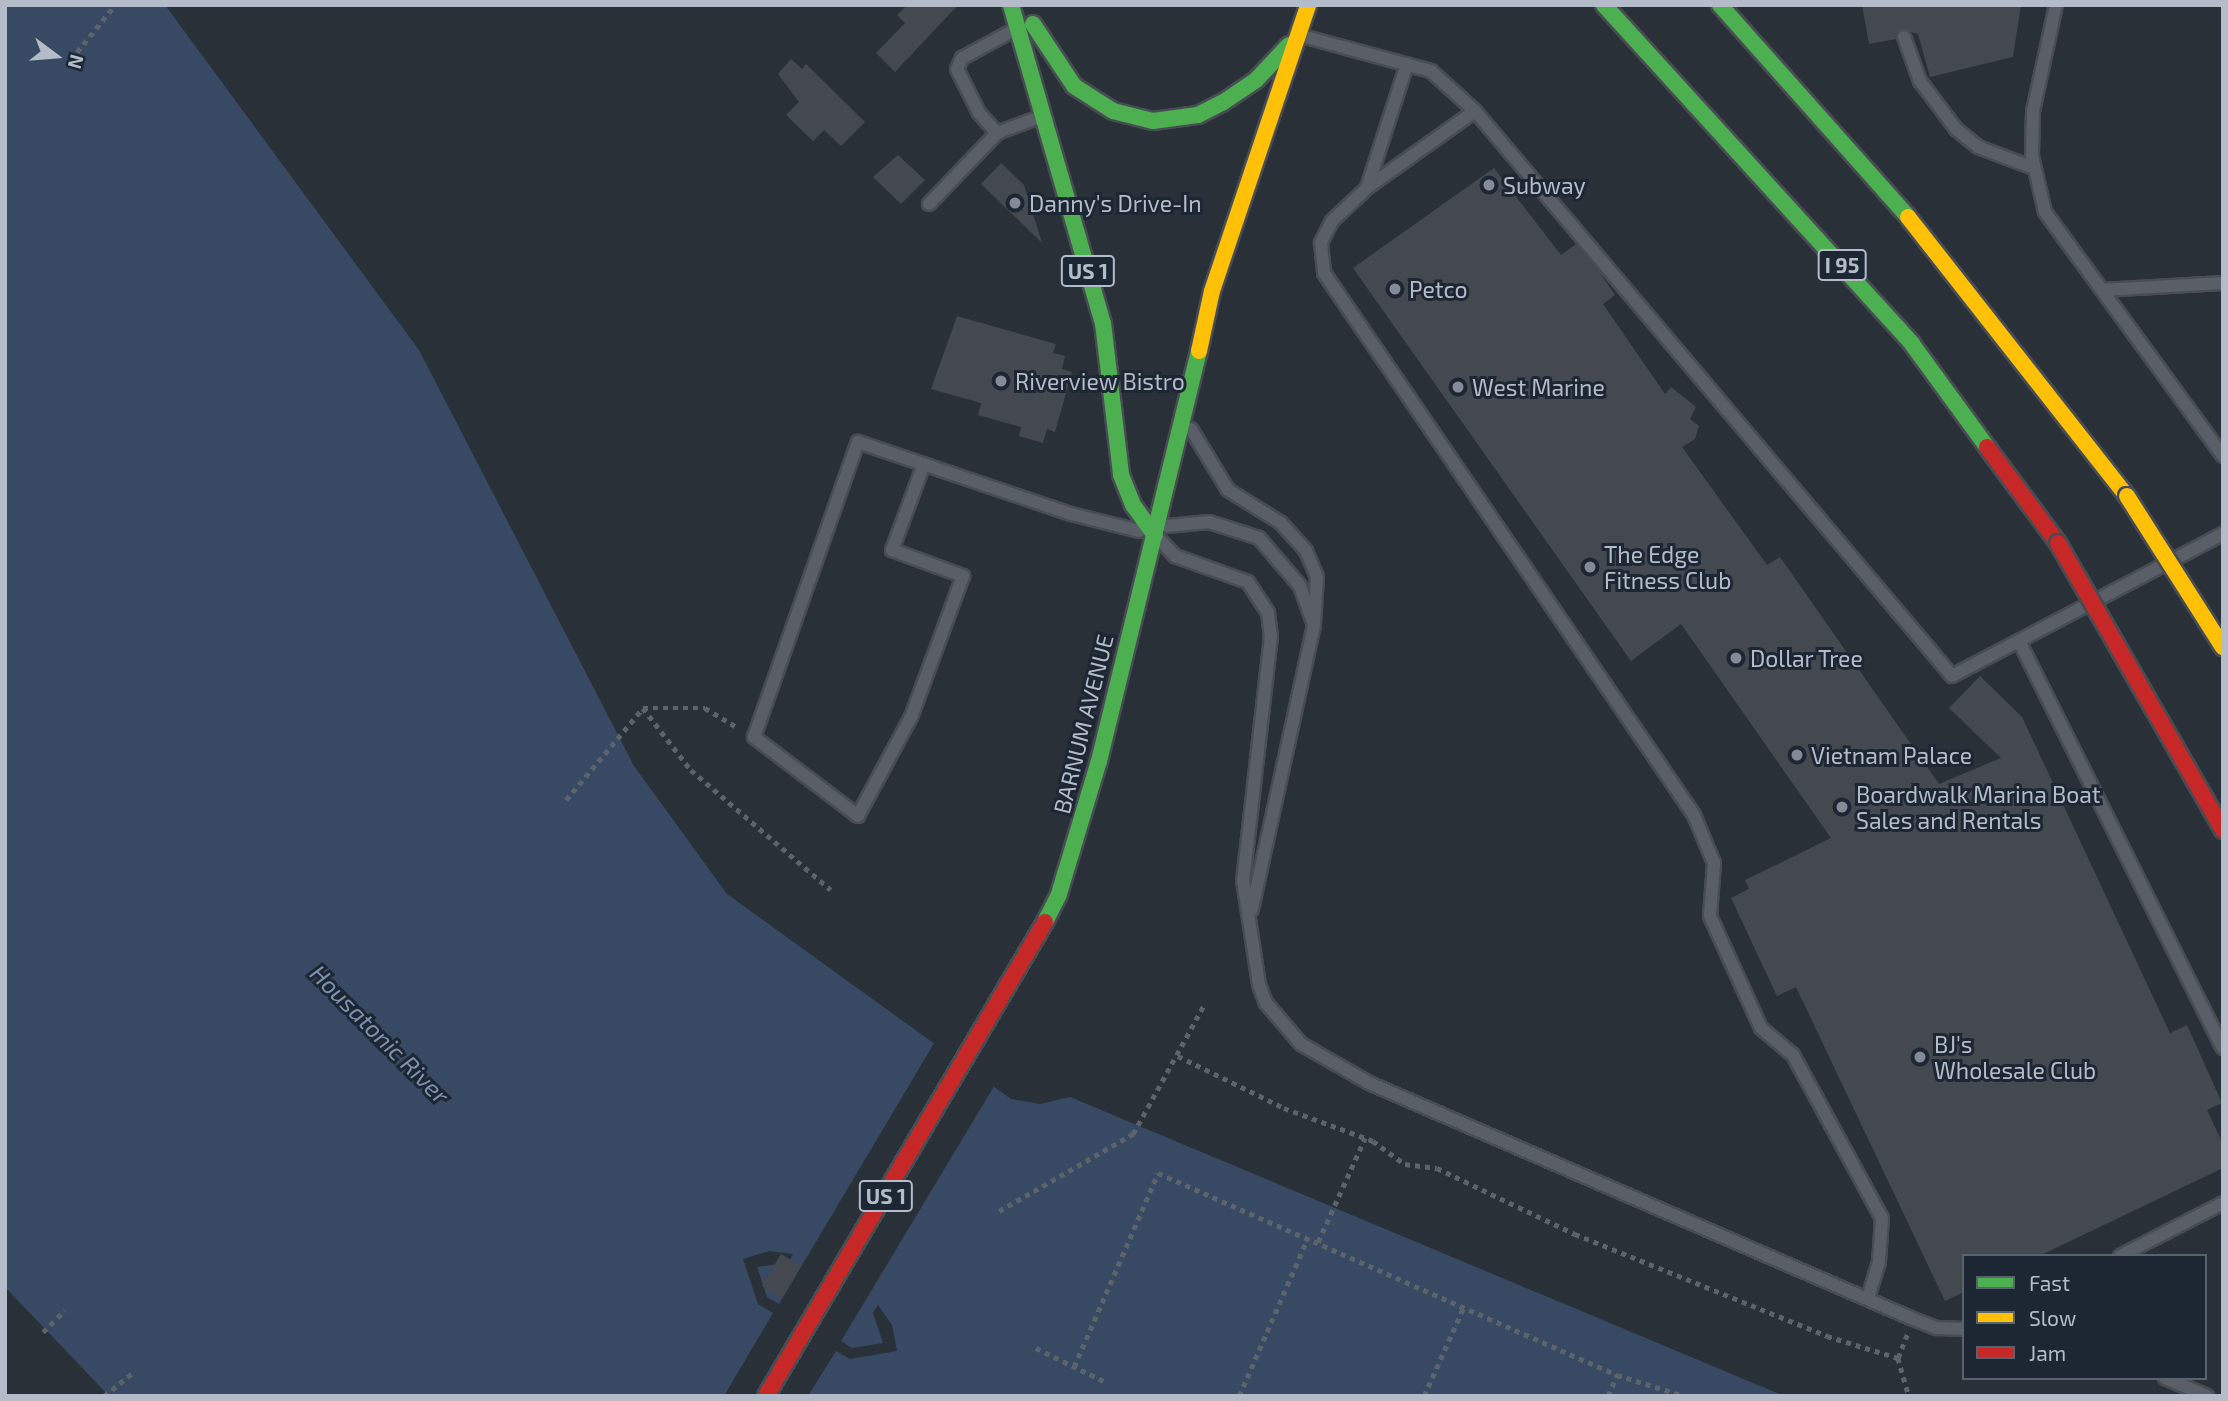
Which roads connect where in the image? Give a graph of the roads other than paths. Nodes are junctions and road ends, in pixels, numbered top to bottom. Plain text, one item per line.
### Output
1 (1011, 5) edge
2 (1020, 5) edge
3 (1308, 5) edge
4 (1604, 5) edge
5 (1720, 5) edge
6 (2056, 5) edge
7 (1017, 29) junction
8 (1298, 35) junction
9 (1904, 37) dead end
10 (1407, 64) junction
11 (1475, 111) junction
12 (1045, 115) junction
13 (997, 132) junction
14 (2034, 168) junction
15 (1367, 188) junction
16 (929, 204) dead end
17 (2223, 284) edge
18 (2102, 290) junction
19 (1185, 416) junction
20 (2223, 456) edge
21 (924, 464) junction
22 (2223, 534) edge
23 (1155, 535) junction
24 (1314, 625) junction
25 (2018, 641) junction
26 (2223, 648) edge
27 (2223, 830) edge
28 (1251, 912) junction
29 (2223, 1048) edge
30 (2223, 1203) edge
31 (2124, 1254) edge
32 (1868, 1298) junction
33 (1962, 1329) edge
34 (2170, 1380) edge
35 (766, 1396) edge
36 (2207, 1396) edge

1 - 7 main road, US 1
2 - 8 main road
3 - 8 main road, BARNUM AVENUE / US 1
4 - 27 main road, I 95, bridge
5 - 26 main road, bridge
6 - 14 lane
7 - 12 main road, US 1
7 - 13 lane
8 - 10 lane
8 - 19 main road, BARNUM AVENUE / US 1
9 - 14 lane
10 - 11 lane
10 - 15 lane
11 - 15 lane
11 - 25 lane
12 - 13 lane
12 - 23 main road, US 1
13 - 16 lane
14 - 18 lane
15 - 32 lane
17 - 18 lane
18 - 20 lane
19 - 23 main road, BARNUM AVENUE / US 1
19 - 24 lane
21 - 21 lane
21 - 23 lane
22 - 25 lane
23 - 24 lane
23 - 28 lane
23 - 35 main road, BARNUM AVENUE / US 1
24 - 28 lane
25 - 29 lane
28 - 32 lane
30 - 31 lane
32 - 33 lane
34 - 36 lane

